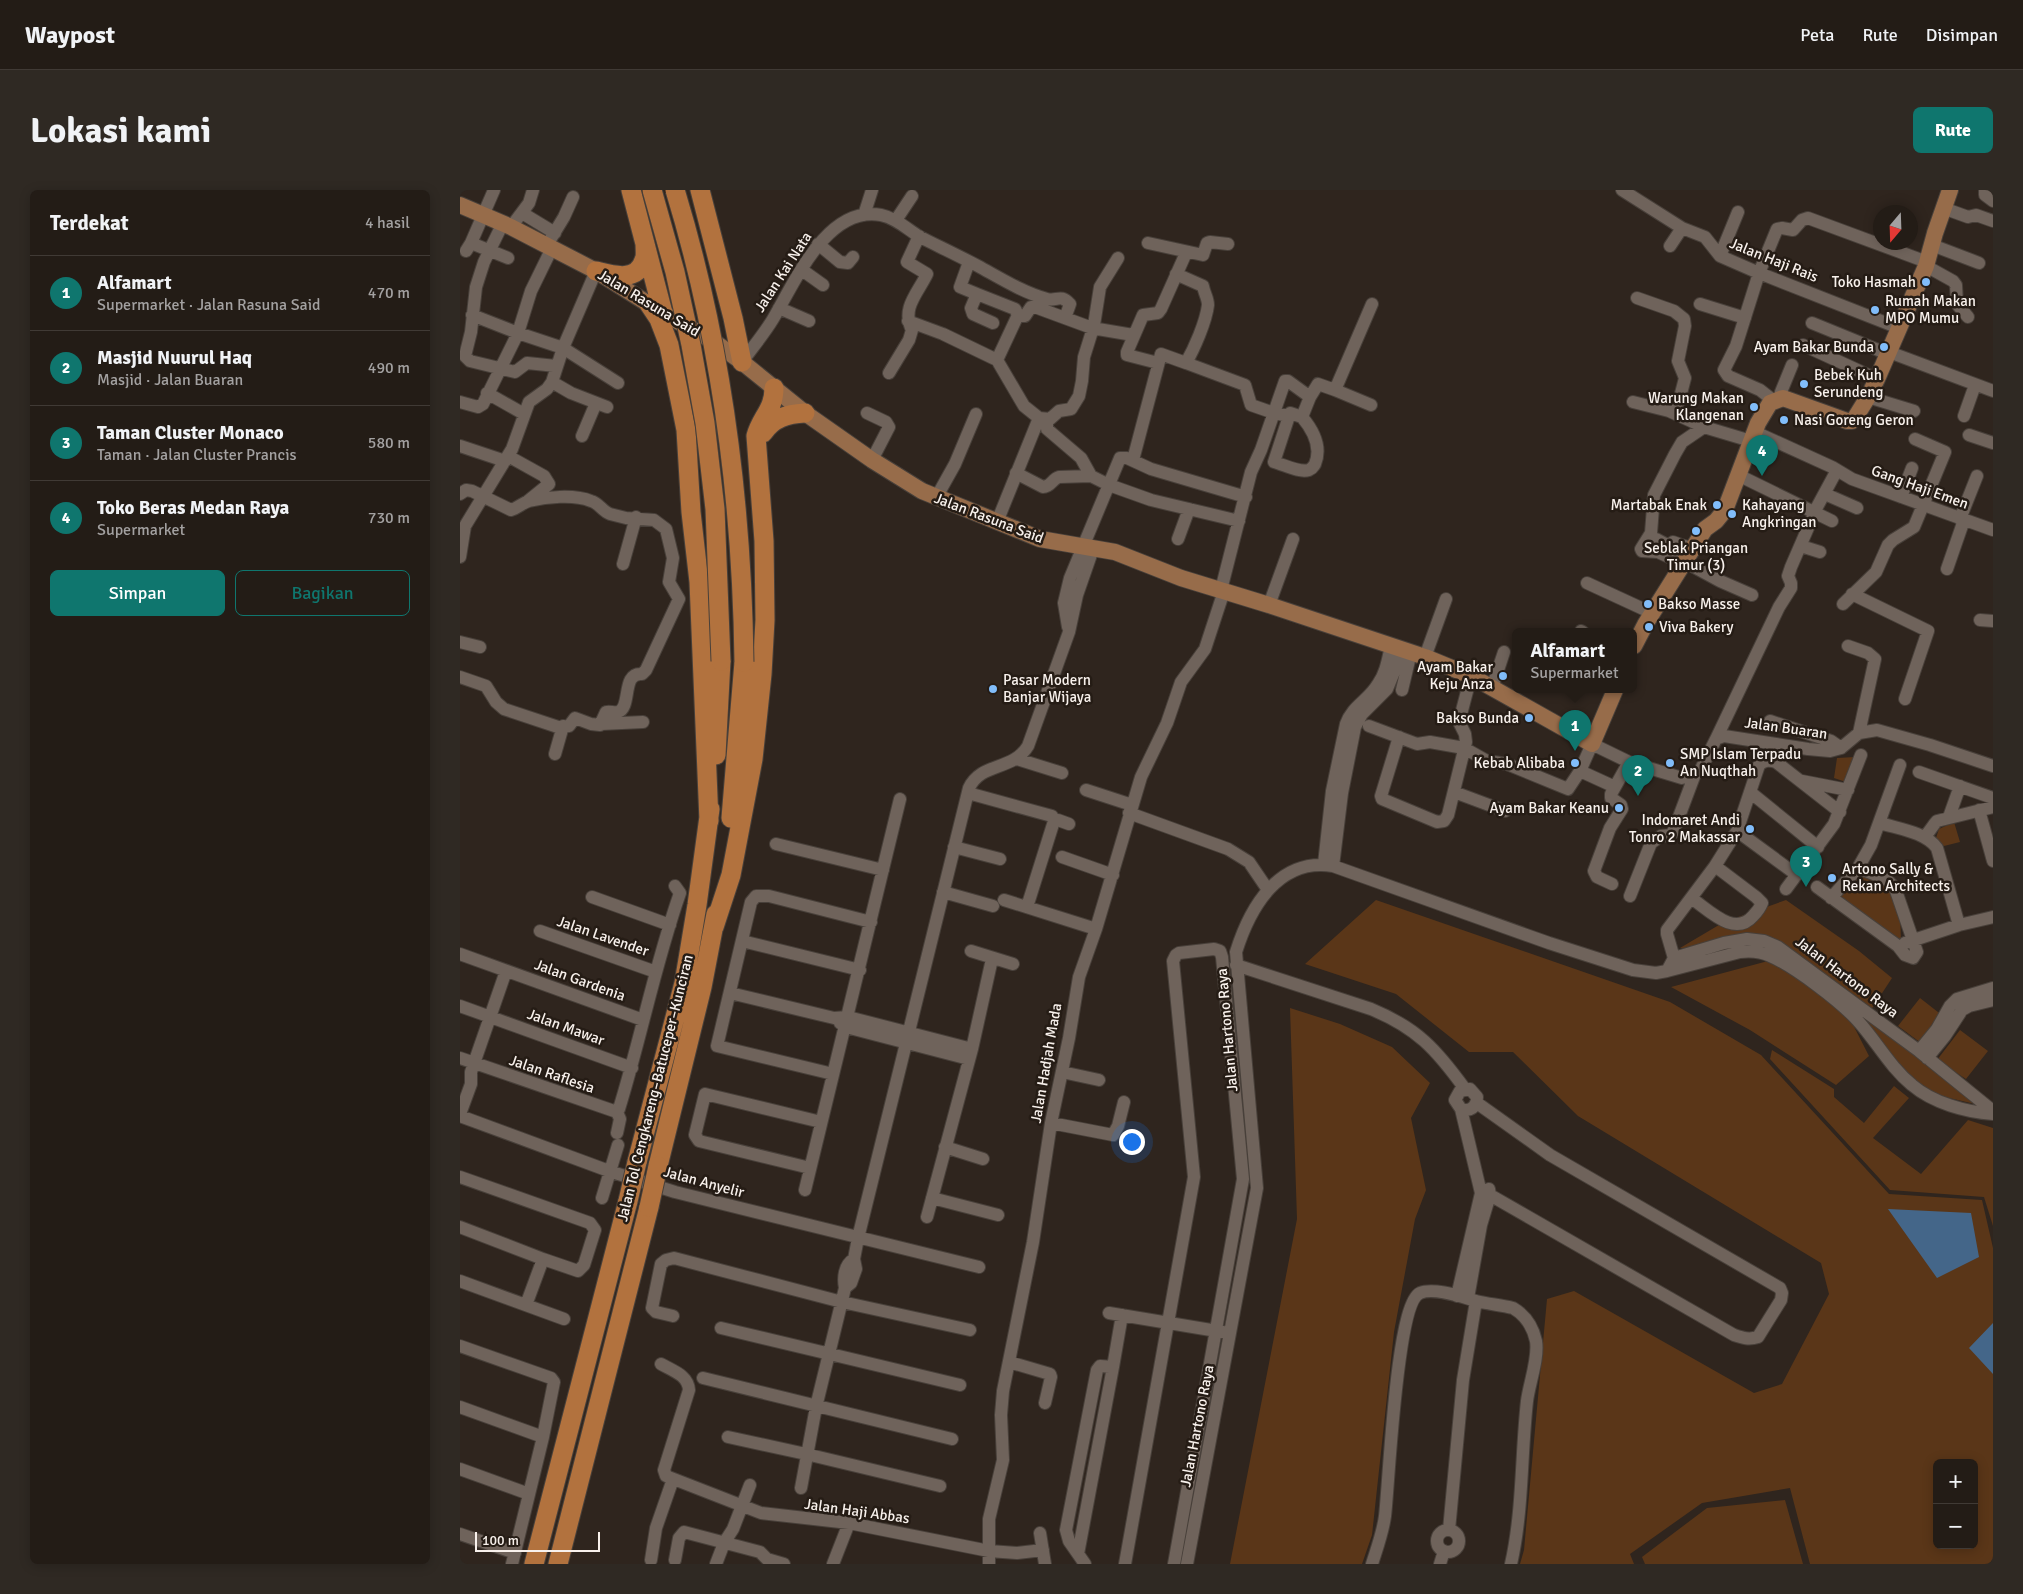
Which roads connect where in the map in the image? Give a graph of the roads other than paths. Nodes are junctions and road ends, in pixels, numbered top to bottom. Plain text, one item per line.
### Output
1 (494, 190) edge
2 (533, 190) edge
3 (632, 190) edge
4 (652, 190) edge
5 (675, 190) edge
6 (700, 190) edge
7 (872, 190) edge
8 (1622, 190) edge
9 (1950, 190) edge
10 (1984, 190) edge
11 (912, 196) dead end
12 (573, 197) dead end
13 (1993, 200) edge
14 (460, 206) edge
15 (1943, 208) junction
16 (1738, 212) dead end
17 (522, 213) junction
18 (484, 214) junction
19 (864, 215) junction
20 (896, 220) junction
21 (1993, 220) edge
22 (507, 225) junction
23 (1682, 228) junction
24 (919, 236) junction
25 (645, 240) junction
26 (551, 242) junction
27 (1148, 243) dead end
28 (818, 244) junction
29 (1228, 244) dead end
30 (1932, 245) junction
31 (1670, 246) dead end
32 (490, 249) junction
33 (1186, 253) junction
34 (1720, 256) junction
35 (853, 257) dead end
36 (508, 258) dead end
37 (1118, 258) dead end
38 (969, 262) junction
39 (1979, 263) dead end
40 (1927, 264) junction
41 (596, 270) junction
42 (802, 270) junction
43 (1176, 274) junction
44 (1758, 274) junction
45 (823, 285) dead end
46 (977, 294) junction
47 (1637, 298) dead end
48 (1372, 304) dead end
49 (1700, 304) dead end
50 (656, 308) junction
51 (779, 308) junction
52 (472, 314) junction
53 (1018, 315) junction
54 (1968, 317) dead end
55 (733, 318) junction
56 (1065, 318) junction
57 (1745, 318) junction
58 (908, 321) junction
59 (808, 322) dead end
60 (993, 323) dead end
61 (1812, 323) dead end
62 (685, 326) junction
63 (1092, 328) junction
64 (1899, 328) junction
65 (518, 334) junction
66 (1133, 335) junction
67 (713, 341) junction
68 (669, 345) junction
69 (1803, 345) dead end
70 (563, 348) junction
71 (1888, 353) junction
72 (997, 360) junction
73 (742, 362) junction
74 (1158, 363) junction
75 (1186, 363) junction
76 (1792, 365) dead end
77 (556, 366) junction
78 (500, 367) junction
79 (889, 373) dead end
80 (1877, 379) junction
81 (552, 382) junction
82 (618, 383) dead end
83 (1975, 385) junction
84 (774, 388) junction
85 (1335, 390) junction
86 (1993, 391) edge
87 (487, 393) junction
88 (1310, 397) junction
89 (1868, 397) junction
90 (1778, 400) junction
91 (460, 402) edge
92 (1634, 402) dead end
93 (1370, 404) dead end
94 (1914, 411) dead end
95 (804, 413) junction
96 (866, 413) dead end
97 (1274, 413) junction
98 (1676, 413) junction
99 (524, 414) junction
100 (976, 414) dead end
101 (1289, 416) junction
102 (1964, 416) dead end
103 (1302, 417) junction
104 (1043, 419) junction
105 (1704, 427) junction
106 (1969, 435) dead end
107 (582, 436) dead end
108 (1753, 437) junction
109 (1914, 439) dead end
110 (1993, 443) edge
111 (460, 446) edge
112 (756, 449) junction
113 (507, 459) junction
114 (872, 460) junction
115 (1133, 460) junction
116 (1912, 468) dead end
117 (1835, 469) junction
118 (1016, 473) junction
119 (1738, 475) junction
120 (1091, 476) junction
121 (1977, 476) dead end
122 (1109, 485) junction
123 (460, 494) edge
124 (1824, 494) junction
125 (484, 495) junction
126 (1901, 497) junction
127 (936, 498) junction
128 (1246, 498) junction
129 (528, 501) junction
130 (1924, 505) junction
131 (1857, 508) dead end
132 (1189, 509) junction
133 (1814, 513) junction
134 (636, 517) junction
135 (1962, 519) junction
136 (1239, 521) junction
137 (1832, 521) dead end
138 (997, 522) junction
139 (1993, 530) edge
140 (1178, 539) dead end
141 (1293, 539) dead end
142 (1656, 539) dead end
143 (461, 541) edge
144 (1801, 546) junction
145 (1087, 548) junction
146 (1820, 552) dead end
147 (460, 558) edge
148 (1688, 559) junction
149 (623, 564) dead end
150 (1947, 569) dead end
151 (1587, 583) dead end
152 (1222, 591) junction
153 (1852, 594) junction
154 (1752, 595) dead end
155 (1446, 599) dead end
156 (1843, 604) dead end
157 (1269, 605) junction
158 (1652, 613) junction
159 (1980, 620) dead end
160 (1993, 621) edge
161 (1637, 640) edge
162 (460, 642) edge
163 (1848, 646) dead end
164 (480, 647) dead end
165 (1407, 651) junction
166 (1504, 652) dead end
167 (1471, 676) junction
168 (460, 677) edge
169 (1492, 688) junction
170 (1402, 690) dead end
171 (1614, 693) edge
172 (1905, 699) dead end
173 (1770, 721) dead end
174 (643, 722) dead end
175 (601, 724) junction
176 (563, 726) junction
177 (1369, 726) dead end
178 (1859, 733) junction
179 (1399, 737) junction
180 (1716, 739) junction
181 (1592, 744) junction
182 (1464, 748) junction
183 (1841, 748) junction
184 (555, 754) dead end
185 (1861, 755) dead end
186 (1017, 759) junction
187 (1630, 762) junction
188 (1900, 765) dead end
189 (1993, 766) edge
190 (1580, 771) junction
191 (1919, 772) dead end
192 (1062, 773) dead end
193 (1695, 774) junction
194 (1799, 780) junction
195 (1960, 786) junction
196 (1615, 787) junction
197 (1086, 790) dead end
198 (1848, 790) junction
199 (1454, 792) junction
200 (1750, 792) junction
201 (968, 793) junction
202 (1993, 798) edge
203 (900, 799) dead end
204 (1993, 807) edge
205 (1131, 809) junction
206 (1979, 810) junction
207 (1505, 811) dead end
208 (1840, 812) junction
209 (1052, 816) dead end
210 (1949, 817) junction
211 (709, 821) junction
212 (1880, 823) junction
213 (1069, 824) dead end
214 (1737, 831) junction
215 (1924, 837) junction
216 (776, 844) dead end
217 (1818, 846) junction
218 (954, 847) junction
219 (1062, 857) dead end
220 (1000, 859) dead end
221 (1993, 861) edge
222 (1328, 865) junction
223 (1715, 866) junction
224 (1858, 868) junction
225 (883, 870) junction
226 (1113, 874) junction
227 (1797, 875) junction
228 (1612, 884) dead end
229 (675, 886) dead end
230 (1817, 887) dead end
231 (1786, 889) dead end
232 (1268, 890) junction
233 (943, 892) junction
234 (1630, 896) dead end
235 (592, 897) dead end
236 (1691, 898) junction
237 (1832, 898) junction
238 (1027, 907) junction
239 (1993, 917) edge
240 (871, 922) junction
241 (1959, 925) junction
242 (670, 926) junction
243 (714, 927) junction
244 (1096, 929) junction
245 (540, 931) dead end
246 (1912, 939) junction
247 (742, 941) junction
248 (971, 951) dead end
249 (460, 954) edge
250 (992, 959) junction
251 (1013, 964) dead end
252 (1236, 965) junction
253 (1672, 966) junction
254 (860, 970) junction
255 (506, 971) junction
256 (656, 972) junction
257 (1993, 988) edge
258 (730, 993) junction
259 (1993, 1000) edge
260 (460, 1006) edge
261 (1861, 1016) junction
262 (490, 1017) junction
263 (643, 1020) junction
264 (847, 1022) junction
265 (907, 1037) junction
266 (970, 1054) junction
267 (1923, 1054) junction
268 (460, 1058) edge
269 (472, 1068) junction
270 (632, 1068) junction
271 (1062, 1072) junction
272 (833, 1074) junction
273 (1099, 1080) dead end
274 (1465, 1088) junction
275 (460, 1090) edge
276 (1124, 1102) dead end
277 (1469, 1107) junction
278 (618, 1111) junction
279 (1993, 1113) edge
280 (460, 1115) edge
281 (821, 1122) junction
282 (1051, 1122) junction
283 (945, 1147) junction
284 (984, 1159) dead end
285 (810, 1168) junction
286 (609, 1171) junction
287 (460, 1177) edge
288 (805, 1190) dead end
289 (1486, 1194) junction
290 (602, 1198) dead end
291 (932, 1198) junction
292 (998, 1215) dead end
293 (927, 1217) dead end
294 (460, 1227) edge
295 (858, 1238) junction
296 (543, 1260) junction
297 (979, 1266) dead end
298 (460, 1281) edge
299 (1467, 1298) junction
300 (842, 1302) junction
301 (526, 1305) junction
302 (673, 1316) dead end
303 (564, 1319) dead end
304 (1169, 1322) junction
305 (721, 1328) dead end
306 (970, 1330) dead end
307 (1216, 1331) junction
308 (1231, 1334) junction
309 (460, 1346) edge
310 (829, 1355) junction
311 (1008, 1362) junction
312 (662, 1364) dead end
313 (703, 1378) dead end
314 (960, 1385) dead end
315 (1045, 1403) dead end
316 (460, 1407) edge
317 (816, 1407) junction
318 (543, 1437) junction
319 (728, 1438) dead end
320 (952, 1439) dead end
321 (806, 1454) junction
322 (460, 1469) edge
323 (672, 1479) junction
324 (750, 1485) dead end
325 (940, 1486) dead end
326 (801, 1488) dead end
327 (529, 1494) junction
328 (743, 1506) junction
329 (849, 1524) junction
330 (1040, 1533) dead end
331 (460, 1534) edge
332 (724, 1543) junction
333 (1043, 1550) junction
334 (514, 1558) edge
335 (989, 1558) edge
336 (1081, 1559) edge
337 (651, 1560) dead end
338 (675, 1560) dead end
339 (534, 1564) edge
340 (558, 1564) edge
341 (716, 1564) edge
342 (784, 1564) edge
343 (833, 1564) edge
344 (1045, 1564) edge
345 (1124, 1564) edge
346 (1174, 1564) edge
347 (1188, 1564) edge
348 (1372, 1564) edge
349 (1440, 1564) edge
350 (1510, 1564) edge

1 - 18 street
2 - 17 street
3 - 25 highway
4 - 211 highway, Jalan Tol Cengkareng–Batuceper–Kunciran, bridge
5 - 243 highway, Jalan Tol Cengkareng–Batuceper–Kunciran, bridge
6 - 55 highway
7 - 19 street
8 - 23 street, Jalan Haji Rais
9 - 15 main road
10 - 13 street
11 - 20 street
12 - 26 street
14 - 18 main road, Jalan Rasuna Said
15 - 21 street
15 - 30 main road
16 - 34 street
17 - 22 street
17 - 26 street
18 - 22 main road, Jalan Rasuna Said
18 - 32 street
19 - 20 street
19 - 28 street, Jalan Kai Nata
20 - 24 street
22 - 26 main road, Jalan Rasuna Said
22 - 32 street
23 - 31 street
23 - 34 street, Jalan Haji Rais
24 - 38 street
24 - 58 street
25 - 41 highway
25 - 50 highway
26 - 41 main road, Jalan Rasuna Said
26 - 65 street
27 - 33 street
28 - 35 street
28 - 42 street, Jalan Kai Nata
29 - 33 street
30 - 39 street
30 - 40 main road
32 - 36 street
32 - 52 street
33 - 43 street
34 - 44 street, Jalan Haji Rais
37 - 63 street
38 - 46 street
38 - 56 street
40 - 44 street
40 - 54 street
40 - 64 main road
41 - 50 main road, Jalan Rasuna Said
41 - 70 street
42 - 45 street
42 - 51 street, Jalan Kai Nata
43 - 66 street
43 - 75 street
44 - 57 street
44 - 64 street, Jalan Haji Rais
46 - 53 street
46 - 60 street
47 - 98 street
48 - 85 street
49 - 57 street
50 - 62 main road, Jalan Rasuna Said
50 - 68 highway
51 - 59 street
51 - 73 street, Jalan Kai Nata
52 - 65 street
52 - 78 street
53 - 56 street
53 - 72 street
55 - 67 highway
55 - 73 highway
56 - 63 street
57 - 90 street
58 - 72 street
58 - 79 street
61 - 71 street
62 - 67 main road, Jalan Rasuna Said
62 - 68 highway
63 - 66 street
63 - 104 street
64 - 71 main road
65 - 70 street
65 - 78 street
66 - 74 street
67 - 73 main road, Jalan Rasuna Said
68 - 211 highway
69 - 80 street
70 - 77 street
70 - 82 street
71 - 80 main road
71 - 83 street
72 - 104 street
73 - 84 main road, Jalan Rasuna Said
74 - 75 street
74 - 115 street
75 - 97 street
76 - 90 street
77 - 78 street
77 - 81 street
78 - 87 street
80 - 89 main road
81 - 99 street
81 - 107 street
83 - 86 street
83 - 102 street
84 - 95 main road, Jalan Rasuna Said
84 - 112 highway
85 - 88 street
85 - 93 street
87 - 91 street
87 - 99 street
88 - 97 street, Jalan Hadjah Mada
88 - 103 street
89 - 90 main road
89 - 94 street
90 - 108 main road
92 - 98 street, Gang Haji Emen
95 - 112 highway
95 - 114 main road, Jalan Rasuna Said
96 - 114 street
97 - 101 street
97 - 128 street, Jalan Hadjah Mada
98 - 105 street, Gang Haji Emen
99 - 113 street
100 - 127 street
101 - 103 street
101 - 103 street
104 - 118 street
104 - 120 street
105 - 108 street, Gang Haji Emen
105 - 148 street
106 - 110 street
108 - 117 street, Gang Haji Emen
108 - 119 main road
109 - 130 street
111 - 113 street
112 - 243 highway
113 - 125 street
113 - 129 street
114 - 127 main road, Jalan Rasuna Said
115 - 122 street
115 - 128 street
116 - 126 street
117 - 124 street
117 - 126 street, Gang Haji Emen
118 - 120 street
118 - 138 street
119 - 133 street
119 - 148 main road
120 - 122 street
121 - 135 street
122 - 132 street
122 - 145 street
123 - 125 street
124 - 131 street
124 - 133 street
125 - 129 street
125 - 143 street
126 - 130 street, Gang Haji Emen
127 - 138 main road, Jalan Rasuna Said
128 - 136 street, Jalan Hadjah Mada
129 - 134 street
130 - 135 street, Gang Haji Emen
130 - 153 street
132 - 136 street
132 - 140 street
133 - 137 street
133 - 144 street
134 - 149 street
134 - 175 street
135 - 139 street, Gang Haji Emen
135 - 150 street
136 - 152 street, Jalan Hadjah Mada
138 - 145 main road, Jalan Rasuna Said
141 - 157 street
142 - 148 street
143 - 147 street
144 - 146 street
144 - 180 street
145 - 152 main road, Jalan Rasuna Said
145 - 186 street
148 - 154 street
148 - 158 main road
151 - 158 street
152 - 157 main road, Jalan Rasuna Said
152 - 205 street, Jalan Hadjah Mada
153 - 156 street
153 - 172 street
155 - 165 street
157 - 165 main road, Jalan Rasuna Said
158 - 161 main road
159 - 160 street
162 - 164 street
163 - 178 street
165 - 167 main road, Jalan Rasuna Said
165 - 170 street
165 - 222 street
166 - 169 street
167 - 169 main road, Jalan Rasuna Said
167 - 182 street
168 - 176 street
169 - 181 main road, Jalan Rasuna Said
171 - 181 main road
173 - 183 street
174 - 175 street
175 - 176 street
176 - 184 street
177 - 179 street
178 - 183 street, Jalan Buaran
178 - 189 street
179 - 182 street
179 - 199 street
180 - 183 street, Jalan Buaran
180 - 193 street
181 - 187 street
181 - 190 street
182 - 190 street
182 - 199 street
185 - 198 street
186 - 192 street
186 - 201 street
187 - 193 street
187 - 196 street
188 - 212 street
190 - 196 street
191 - 195 street
193 - 234 street
194 - 198 street
194 - 200 street
194 - 208 street
195 - 202 street
195 - 210 street
196 - 228 street
197 - 205 street
198 - 208 street
199 - 207 street
200 - 214 street
200 - 217 street
201 - 209 street
201 - 218 street
203 - 225 street
204 - 206 street
205 - 226 street, Jalan Hadjah Mada
205 - 232 street
206 - 210 street
206 - 221 street
208 - 217 street
210 - 215 street
211 - 339 highway, Jalan Tol Cengkareng–Batuceper–Kunciran, bridge
212 - 215 street
212 - 224 street
213 - 238 street
214 - 223 street
214 - 227 street
215 - 241 street
216 - 225 street
217 - 227 street
218 - 220 street
218 - 233 street
219 - 226 street
222 - 232 street, Jalan Hartono Raya
222 - 253 street, Jalan Hartono Raya
223 - 236 street
223 - 236 street
224 - 237 street
224 - 246 street
225 - 240 street
226 - 244 street, Jalan Hadjah Mada
227 - 231 street
229 - 242 street
230 - 237 street
232 - 252 street, Jalan Hartono Raya
233 - 238 street
233 - 265 street
235 - 242 street
236 - 253 street
237 - 246 street
238 - 244 street
239 - 241 street
240 - 247 street
240 - 254 street
241 - 246 street
242 - 256 street
243 - 340 highway, Jalan Tol Cengkareng–Batuceper–Kunciran, bridge
244 - 271 street, Jalan Hadjah Mada
245 - 256 street, Jalan Lavender
247 - 254 street
247 - 258 street
248 - 250 street
249 - 255 street, Jalan Gardenia
250 - 251 street
250 - 266 street
252 - 274 street
252 - 308 street, Jalan Hartono Raya
253 - 261 street, Jalan Hartono Raya
254 - 264 street
255 - 262 street
255 - 263 street, Jalan Gardenia
256 - 263 street
257 - 267 street
258 - 264 street
258 - 272 street
259 - 267 street
260 - 262 street, Jalan Mawar
261 - 267 street, Jalan Hartono Raya
261 - 279 street, Jalan Hartono Raya
262 - 269 street
262 - 270 street, Jalan Mawar
263 - 270 street
264 - 265 street
264 - 272 street
265 - 266 street
265 - 295 street
266 - 283 street
267 - 279 street, Jalan Hartono Raya
268 - 269 street, Jalan Raflesia
269 - 275 street
269 - 278 street, Jalan Raflesia
269 - 280 street
270 - 278 street
271 - 273 street
271 - 282 street, Jalan Hadjah Mada
272 - 281 street
274 - 277 street
274 - 277 street
276 - 282 street
277 - 289 street
277 - 289 street
278 - 286 street
280 - 286 street, Jalan Anyelir
281 - 285 street
281 - 285 street
282 - 311 street, Jalan Hadjah Mada
283 - 284 street
283 - 291 street
285 - 288 street
286 - 290 street
286 - 295 street, Jalan Anyelir
287 - 296 street
289 - 299 street
291 - 292 street
291 - 293 street
294 - 296 street
295 - 297 street, Jalan Anyelir
295 - 300 street
296 - 301 street
298 - 301 street
299 - 348 street
299 - 349 street
299 - 350 street
300 - 302 street
300 - 306 street
300 - 310 street
301 - 303 street
304 - 307 street
304 - 307 street
304 - 336 street
304 - 345 street
305 - 310 street
307 - 308 street
307 - 346 street
308 - 347 street, Jalan Hartono Raya
309 - 318 street
310 - 314 street
310 - 317 street
311 - 315 street
311 - 335 street, Jalan Hadjah Mada
312 - 323 street
313 - 317 street
316 - 318 street
317 - 320 street
317 - 321 street
318 - 327 street
319 - 321 street
321 - 325 street
321 - 326 street
322 - 327 street
323 - 328 street, Jalan Haji Abbas
323 - 337 street
324 - 328 street
327 - 334 street
328 - 329 street, Jalan Haji Abbas
328 - 332 street
329 - 335 street, Jalan Haji Abbas
329 - 343 street
330 - 333 street
331 - 334 street
332 - 338 street
332 - 341 street
332 - 342 street
333 - 335 street, Jalan Haji Abbas
333 - 344 street

